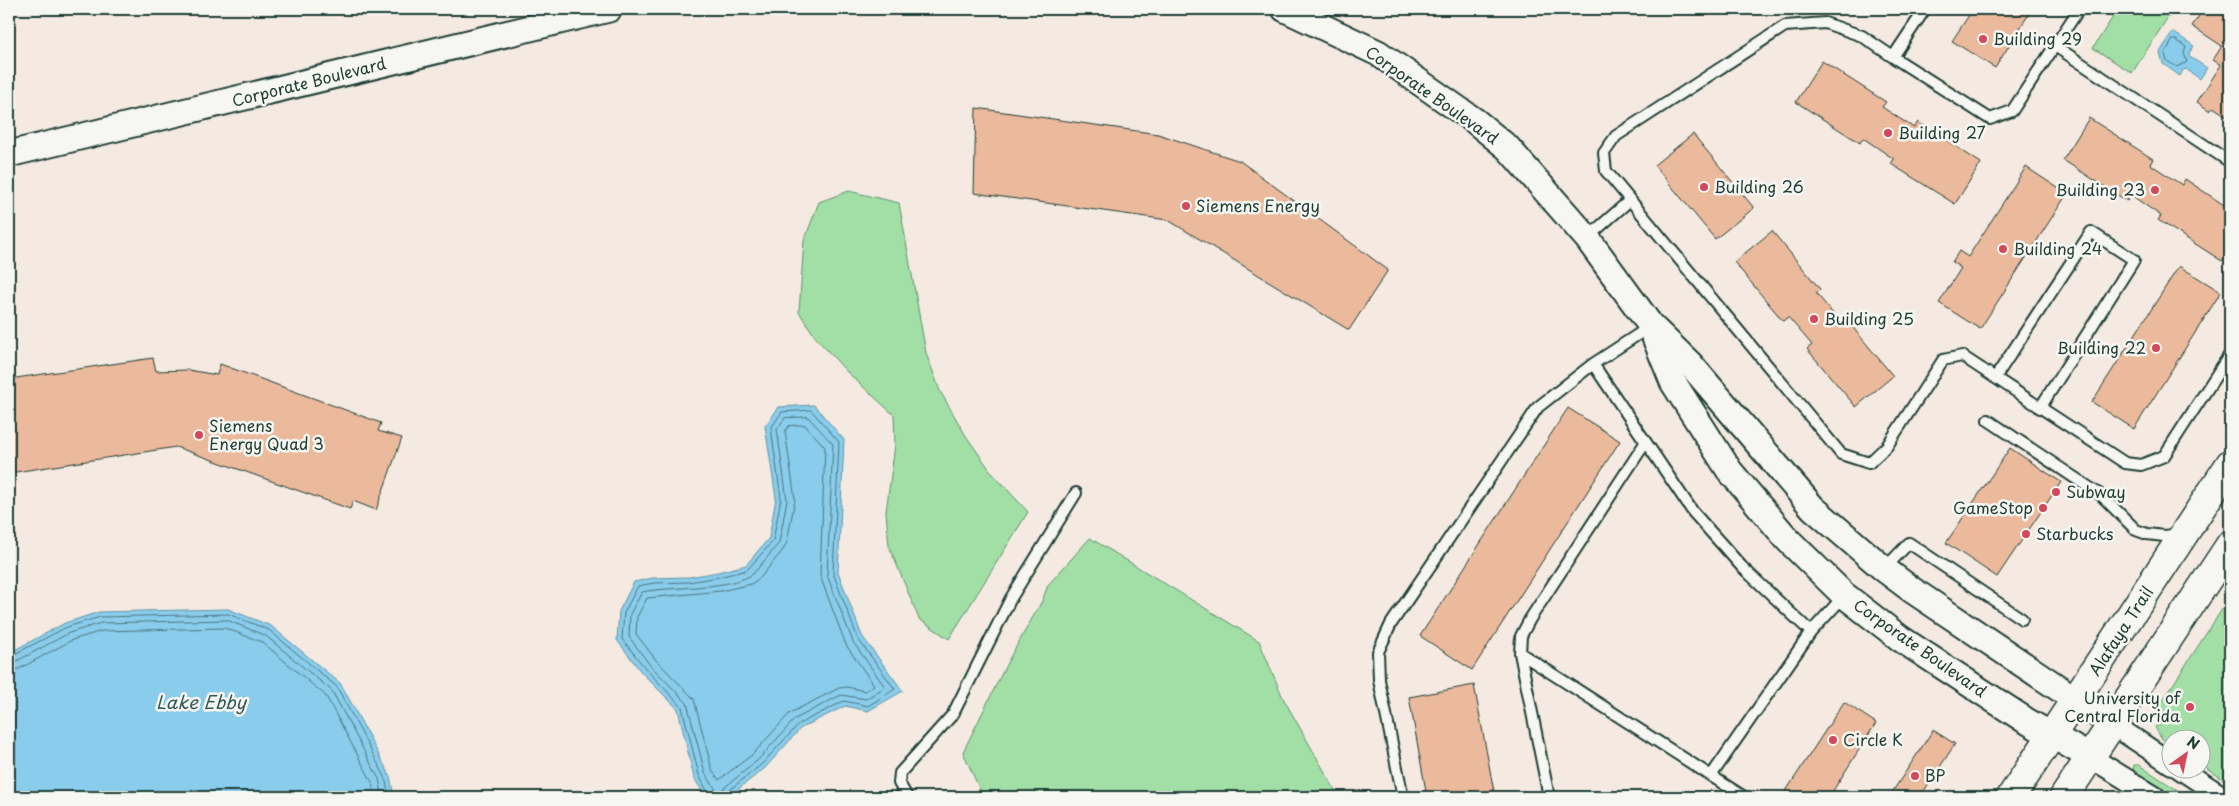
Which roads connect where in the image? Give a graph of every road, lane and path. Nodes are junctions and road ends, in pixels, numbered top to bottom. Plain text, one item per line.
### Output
1 (609, 9) edge
2 (1285, 9) edge
3 (1924, 9) edge
4 (2079, 9) edge
5 (2055, 46) junction
6 (1894, 56) junction
7 (9, 154) edge
8 (2230, 162) edge
9 (1630, 200) junction
10 (1587, 238) junction
11 (1650, 326) junction
12 (2230, 354) edge
13 (1593, 364) junction
14 (1995, 378) junction
15 (2040, 408) junction
16 (1988, 420) dead end
17 (1645, 443) junction
18 (2230, 464) edge
19 (1076, 493) dead end
20 (2186, 533) junction
21 (2230, 545) edge
22 (1884, 569) junction
23 (1844, 595) junction
24 (2022, 619) dead end
25 (1811, 632) junction
26 (1520, 653) junction
27 (2076, 700) junction
28 (2112, 724) junction
29 (2052, 735) junction
30 (2162, 757) edge
31 (2090, 758) junction
32 (1711, 776) junction
33 (2194, 778) edge
34 (907, 797) edge
35 (1404, 797) edge
36 (1549, 797) edge
37 (1744, 797) edge
38 (2011, 797) edge
39 (2064, 797) edge
40 (2155, 797) edge
41 (2223, 797) edge

1 - 7 street, Corporate Boulevard
2 - 10 street, Corporate Boulevard
3 - 6 lane
4 - 5 lane
5 - 6 lane
5 - 8 lane
6 - 9 lane
9 - 10 lane
9 - 14 lane
10 - 11 street, Corporate Boulevard
11 - 13 lane
11 - 22 street, Corporate Boulevard
11 - 23 street, Corporate Boulevard
12 - 15 lane
13 - 17 lane
13 - 35 lane
14 - 15 lane
14 - 15 lane
16 - 20 lane
17 - 25 lane
17 - 26 lane
18 - 20 main road, Alafaya Trail
19 - 34 lane
20 - 27 main road, Alafaya Trail
21 - 28 main road
22 - 24 lane
22 - 27 street, Corporate Boulevard
23 - 25 lane
23 - 29 street, Corporate Boulevard
25 - 32 lane
26 - 32 lane
26 - 36 lane
27 - 28 street, Corporate Boulevard
27 - 29 main road, Alafaya Trail
28 - 30 street
28 - 31 main road
29 - 31 street, Corporate Boulevard
29 - 38 main road, Alafaya Trail
31 - 39 main road
31 - 40 street
32 - 37 lane
33 - 41 street

